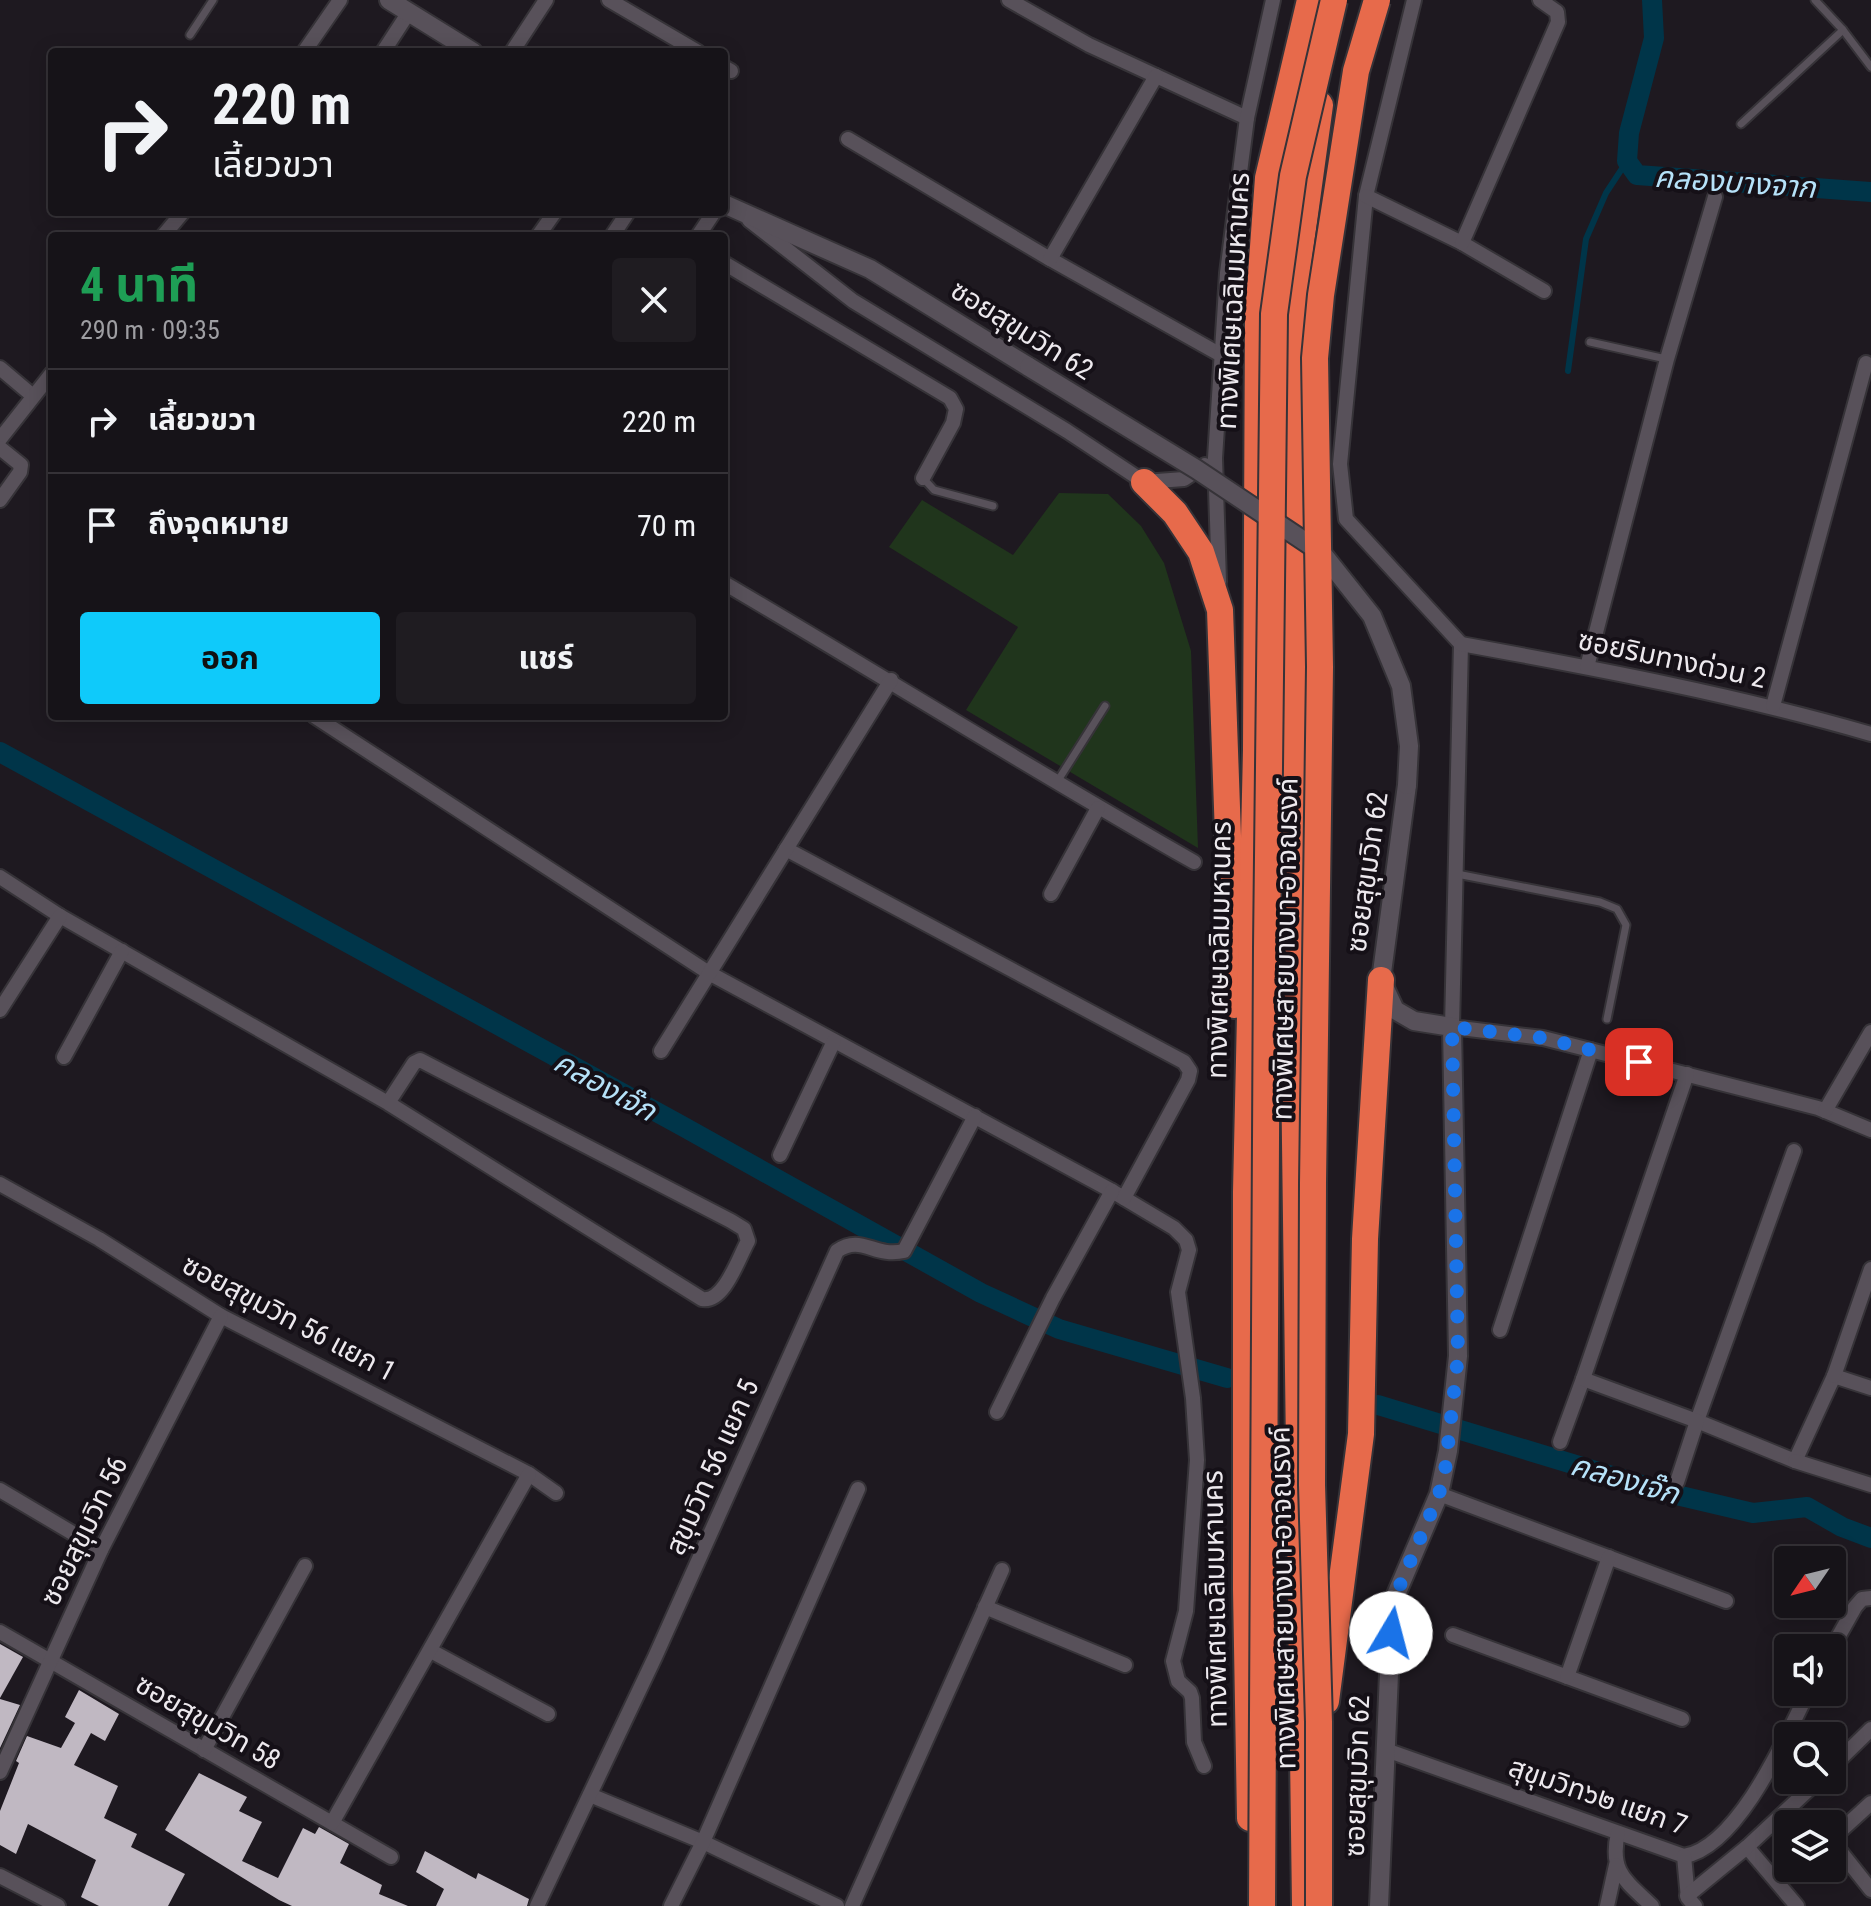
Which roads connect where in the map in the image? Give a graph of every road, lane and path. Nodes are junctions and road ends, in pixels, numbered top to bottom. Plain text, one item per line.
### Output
1 (213, 0) edge
2 (340, 0) edge
3 (389, 0) edge
4 (546, 0) edge
5 (609, 0) edge
6 (1009, 0) edge
7 (1273, 0) edge
8 (1310, 0) edge
9 (1334, 0) edge
10 (1344, 0) edge
11 (1377, 0) edge
12 (1414, 0) edge
13 (1540, 0) edge
14 (1815, 0) edge
15 (409, 12) junction
16 (1843, 30) junction
17 (190, 35) dead end
18 (307, 48) edge
19 (386, 48) edge
20 (467, 48) edge
21 (515, 48) edge
22 (691, 48) edge
23 (1871, 67) edge
24 (1156, 76) junction
25 (1247, 118) junction
26 (1741, 124) dead end
27 (848, 139) dead end
28 (1366, 196) junction
29 (1715, 197) dead end
30 (732, 209) edge
31 (180, 216) edge
32 (167, 232) edge
33 (1462, 243) junction
34 (1050, 259) junction
35 (728, 265) edge
36 (1544, 291) dead end
37 (1590, 342) dead end
38 (1221, 355) junction
39 (1667, 359) junction
40 (1866, 363) dead end
41 (0, 368) edge
42 (48, 378) edge
43 (33, 396) junction
44 (0, 439) edge
45 (0, 448) edge
46 (1215, 458) junction
47 (923, 478) joint
48 (1144, 482) junction
49 (0, 500) edge
50 (993, 506) dead end
51 (728, 585) edge
52 (1220, 610) junction
53 (1461, 644) junction
54 (1587, 667) junction
55 (891, 680) junction
56 (1105, 706) dead end
57 (1773, 706) junction
58 (320, 720) edge
59 (1871, 734) edge
60 (1056, 783) junction
61 (1098, 808) junction
62 (786, 849) junction
63 (1194, 862) dead end
64 (1457, 874) junction
65 (0, 877) edge
66 (1051, 894) dead end
67 (60, 916) junction
68 (122, 951) junction
69 (709, 973) junction
70 (0, 977) edge
71 (1381, 980) junction
72 (14, 985) junction
73 (0, 1010) edge
74 (1607, 1019) dead end
75 (1452, 1027) junction
76 (1871, 1032) edge
77 (834, 1041) junction
78 (1591, 1050) junction
79 (661, 1051) dead end
80 (64, 1057) dead end
81 (1687, 1074) junction
82 (388, 1103) junction
83 (1825, 1111) junction
84 (975, 1116) junction
85 (1871, 1130) edge
86 (1794, 1151) dead end
87 (780, 1155) dead end
88 (0, 1184) edge
89 (1246, 1192) junction
90 (1118, 1194) junction
91 (1871, 1269) edge
92 (221, 1316) junction
93 (1500, 1330) dead end
94 (1834, 1376) junction
95 (1583, 1379) junction
96 (1871, 1388) edge
97 (997, 1412) dead end
98 (1697, 1421) junction
99 (1560, 1442) dead end
100 (1795, 1461) junction
101 (529, 1474) junction
102 (1677, 1482) dead end
103 (1871, 1485) edge
104 (858, 1489) dead end
105 (0, 1490) edge
106 (556, 1493) dead end
107 (1439, 1494) junction
108 (101, 1550) junction
109 (1609, 1557) junction
110 (305, 1566) dead end
111 (1002, 1570) dead end
112 (1871, 1598) edge
113 (1726, 1601) dead end
114 (985, 1607) junction
115 (0, 1632) edge
116 (1840, 1634) edge
117 (1453, 1635) dead end
118 (431, 1651) junction
119 (51, 1663) junction
120 (1125, 1665) dead end
121 (1567, 1677) junction
122 (1801, 1706) edge
123 (548, 1714) dead end
124 (1682, 1719) dead end
125 (1871, 1729) edge
126 (204, 1750) junction
127 (1386, 1750) junction
128 (1846, 1753) edge
129 (1204, 1766) dead end
130 (0, 1772) edge
131 (1804, 1794) edge
132 (590, 1795) junction
133 (1871, 1803) edge
134 (332, 1823) junction
135 (1618, 1833) junction
136 (703, 1842) junction
137 (1747, 1847) junction
138 (1304, 1855) junction
139 (1684, 1856) junction
140 (391, 1857) dead end
141 (1616, 1865) junction
142 (1, 1878) edge
143 (1871, 1890) edge
144 (806, 1900) edge
145 (1691, 1901) edge
146 (58, 1906) edge
147 (537, 1906) edge
148 (671, 1906) edge
149 (837, 1906) edge
150 (852, 1906) edge
151 (1252, 1906) edge
152 (1262, 1906) edge
153 (1305, 1906) edge
154 (1319, 1906) edge
155 (1379, 1906) edge
156 (1607, 1906) edge
157 (1652, 1906) edge
158 (1797, 1906) edge

1 - 17 lane
2 - 18 street
3 - 15 street
4 - 21 street
5 - 22 street
6 - 24 street
7 - 25 street
8 - 89 highway, ทางพิเศษเฉลิมมหานคร
9 - 152 highway, ทางพิเศษสายบางนา-อาจณรงค์, bridge
10 - 138 highway
11 - 154 highway, ทางพิเศษสายบางนา-อาจณรงค์, bridge
12 - 28 street
13 - 33 street
14 - 16 lane
15 - 19 street
15 - 20 street
16 - 23 lane
16 - 26 lane
24 - 25 street
24 - 34 street
25 - 38 street
27 - 34 street
28 - 33 street
28 - 53 street
29 - 39 street
30 - 48 street
30 - 71 street, ซอยสุขุมวิท 62, bridge
31 - 32 street
33 - 36 street
34 - 38 street
35 - 47 street
37 - 39 lane
38 - 46 street
39 - 54 street
40 - 57 street
41 - 43 street
42 - 43 street
43 - 44 street
45 - 49 street
46 - 48 street
46 - 52 street
47 - 50 lane
48 - 52 highway
51 - 55 street
52 - 89 highway
53 - 54 street, ซอยริมทางด่วน 2
53 - 64 street
54 - 57 street, ซอยริมทางด่วน 2
55 - 60 street
55 - 62 street
56 - 60 lane
57 - 59 street, ซอยริมทางด่วน 2
58 - 69 street
60 - 61 street
61 - 63 street
61 - 66 street
62 - 69 street
62 - 90 street
64 - 74 lane
64 - 75 street
65 - 67 street
67 - 68 street
67 - 72 street
68 - 80 street
68 - 82 street
69 - 77 street
69 - 79 street
70 - 72 street
71 - 75 street, ซอยสุขุมวิท 62
71 - 138 highway
72 - 73 street
75 - 78 street
75 - 107 street, ซอยสุขุมวิท 62
76 - 83 street
77 - 84 street
77 - 87 street
78 - 81 street
78 - 93 street
81 - 83 street
81 - 95 street
82 - 82 street
83 - 85 street
84 - 90 street
84 - 132 street, สุขุมวิท 56 แยก 5
86 - 98 street
88 - 92 street, ซอยสุขุมวิท 56 แยก 1
89 - 151 highway, ทางพิเศษเฉลิมมหานคร
90 - 97 street
90 - 129 street
91 - 94 street
92 - 101 street, ซอยสุขุมวิท 56 แยก 1
92 - 108 street, ซอยสุขุมวิท 56
94 - 96 street
94 - 100 street
95 - 98 street
95 - 99 street
98 - 100 street
98 - 102 street
100 - 103 street
101 - 106 street, ซอยสุขุมวิท 56 แยก 1
101 - 118 street
104 - 136 street
105 - 108 street
107 - 109 street
107 - 127 street, ซอยสุขุมวิท 62
108 - 119 street, ซอยสุขุมวิท 56
109 - 113 street
109 - 121 street
110 - 126 street
111 - 114 street
112 - 116 street
114 - 120 street
114 - 150 street
115 - 119 street, ซอยสุขุมวิท 58
117 - 121 street
118 - 123 street
118 - 134 street
119 - 126 street, ซอยสุขุมวิท 58
119 - 130 street, ซอยสุขุมวิท 56
121 - 124 street
122 - 139 street, สุขุมวิท๖๒ แยก 7
125 - 128 street
126 - 134 street, ซอยสุขุมวิท 58
127 - 135 street, สุขุมวิท๖๒ แยก 7
127 - 155 street, ซอยสุขุมวิท 62
131 - 137 street
132 - 136 street
132 - 147 street, สุขุมวิท 56 แยก 5
133 - 143 street
134 - 140 street, ซอยสุขุมวิท 58
135 - 139 street, สุขุมวิท๖๒ แยก 7
135 - 141 street
136 - 144 street
136 - 148 street
137 - 145 street
137 - 158 street
138 - 153 highway
139 - 145 street
141 - 156 street
141 - 157 street
142 - 146 street
144 - 149 street

